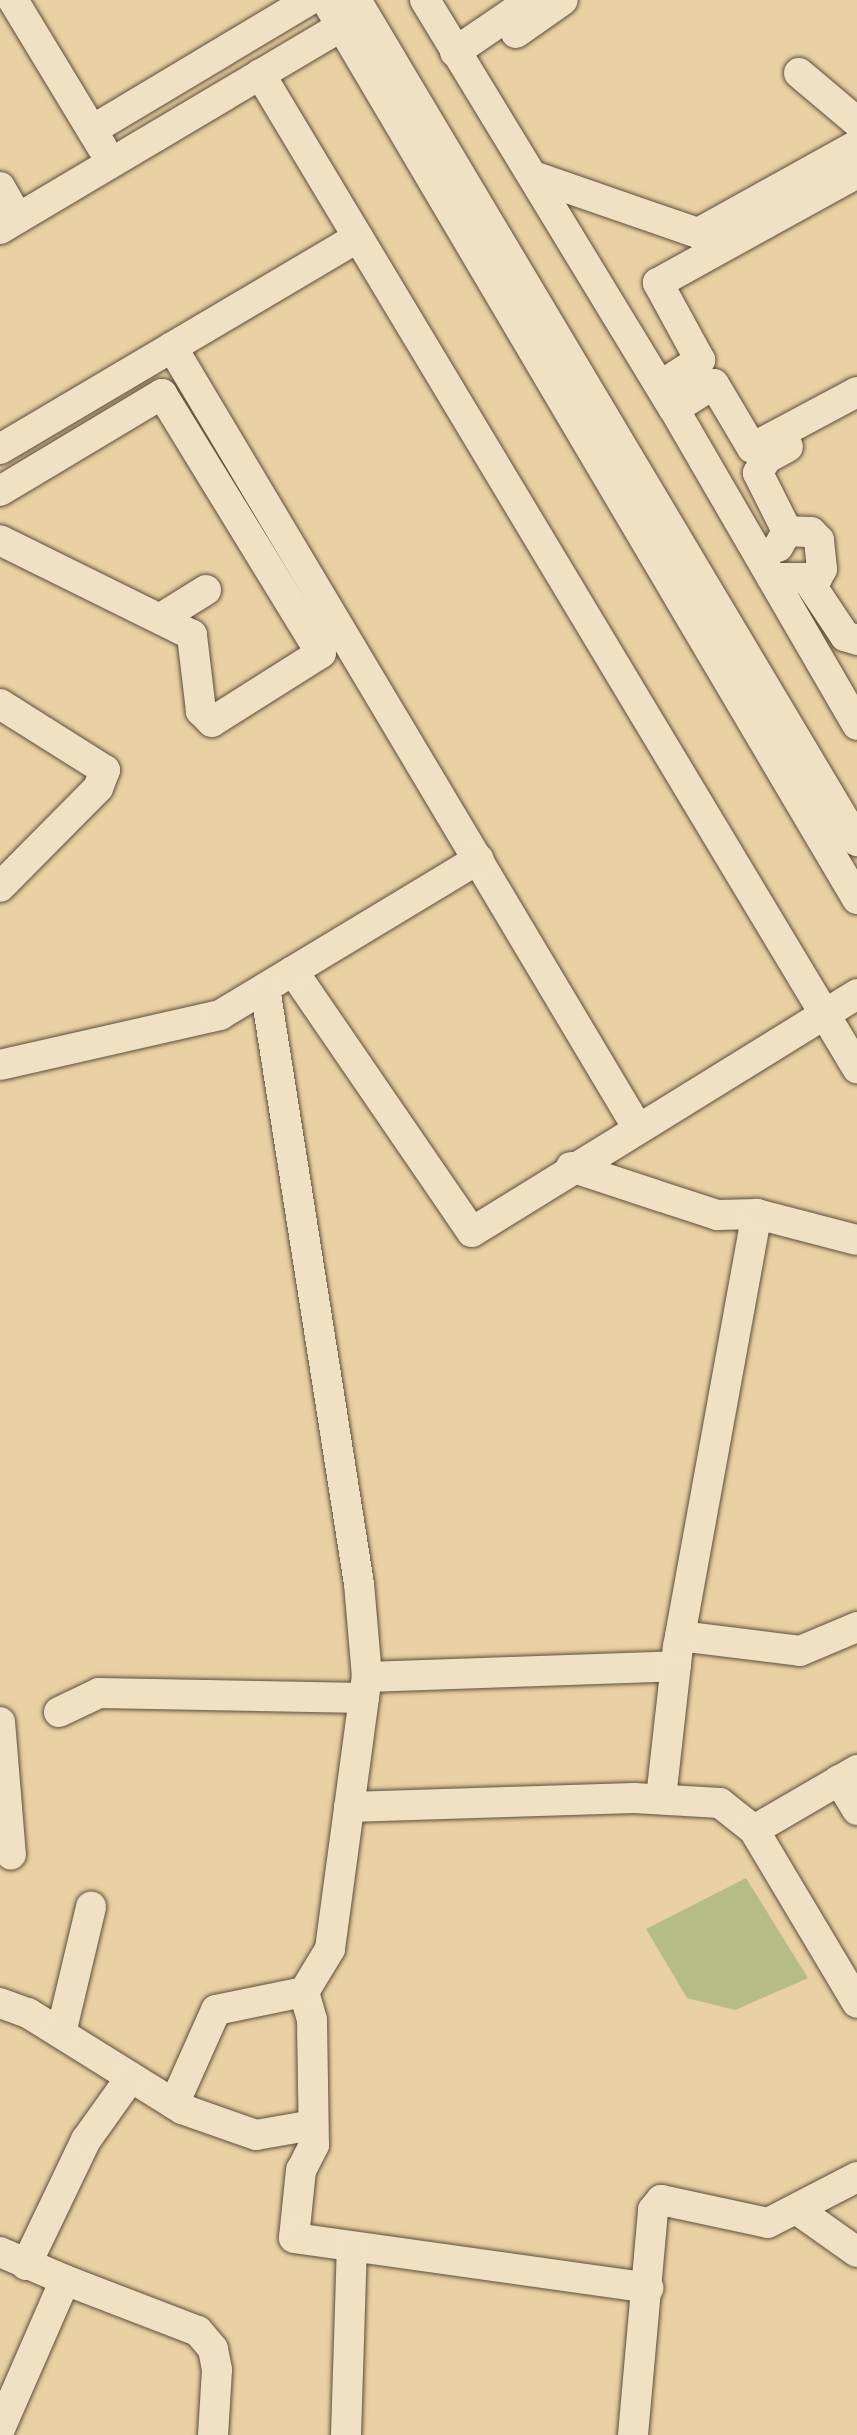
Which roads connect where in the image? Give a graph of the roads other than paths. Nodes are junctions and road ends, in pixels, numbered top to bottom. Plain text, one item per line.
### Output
1 (13, 0) edge
2 (309, 0) edge
3 (425, 0) edge
4 (531, 0) edge
5 (563, 0) edge
6 (341, 9) edge
7 (496, 47) dead end
8 (455, 52) junction
9 (799, 73) dead end
10 (260, 74) junction
11 (857, 122) edge
12 (92, 130) junction
13 (857, 146) edge
14 (112, 162) junction
15 (857, 172) edge
16 (533, 176) junction
17 (0, 187) edge
18 (9, 224) edge
19 (358, 236) junction
20 (172, 347) junction
21 (707, 372) junction
22 (857, 392) edge
23 (667, 397) junction
24 (857, 411) edge
25 (64, 412) junction
26 (81, 441) junction
27 (0, 450) edge
28 (0, 491) edge
29 (787, 531) junction
30 (0, 540) edge
31 (768, 572) junction
32 (807, 579) junction
33 (206, 590) dead end
34 (160, 618) junction
35 (857, 640) edge
36 (333, 645) junction
37 (2, 709) edge
38 (857, 726) edge
39 (857, 841) edge
40 (479, 860) junction
41 (0, 887) edge
42 (857, 898) edge
43 (293, 971) junction
44 (265, 988) junction
45 (857, 994) edge
46 (824, 1014) junction
47 (0, 1066) edge
48 (857, 1068) edge
49 (637, 1127) junction
50 (571, 1167) junction
51 (757, 1214) junction
52 (857, 1240) edge
53 (857, 1627) edge
54 (678, 1651) junction
55 (365, 1688) junction
56 (59, 1712) dead end
57 (0, 1722) edge
58 (848, 1775) edge
59 (661, 1798) junction
60 (349, 1807) junction
61 (857, 1810) edge
62 (754, 1830) junction
63 (12, 1856) dead end
64 (91, 1907) dead end
65 (304, 1992) junction
66 (0, 2003) edge
67 (857, 2003) edge
68 (61, 2033) junction
69 (131, 2077) junction
70 (174, 2104) junction
71 (312, 2125) junction
72 (857, 2177) edge
73 (799, 2212) junction
74 (352, 2249) junction
75 (857, 2252) edge
76 (13, 2259) edge
77 (65, 2280) junction
78 (648, 2288) junction
79 (0, 2429) edge
80 (213, 2435) edge
81 (346, 2435) edge
82 (633, 2435) edge

1 - 12 street
2 - 12 street
3 - 8 street
4 - 8 street
5 - 7 street
6 - 10 street
6 - 39 street
6 - 42 street
8 - 16 street
9 - 11 street
10 - 14 street
10 - 19 street
12 - 14 street
13 - 16 street
14 - 18 street
15 - 21 street
16 - 23 street
17 - 18 street
19 - 20 street
19 - 46 street
20 - 25 street
20 - 36 street
21 - 22 street
21 - 23 street
23 - 31 street
24 - 29 street
25 - 26 street
25 - 27 street
26 - 28 street
26 - 36 street
29 - 31 street
29 - 32 street
30 - 34 street
31 - 32 street
31 - 38 street
32 - 35 street
33 - 34 street
34 - 36 street
36 - 40 street
37 - 41 street
40 - 43 street
40 - 49 street
43 - 44 street
43 - 50 street
44 - 47 street
44 - 55 street
45 - 46 street
46 - 48 street
46 - 49 street
49 - 50 street
50 - 51 street
51 - 52 street
51 - 54 street
53 - 54 street
54 - 55 street
54 - 59 street
55 - 56 street
55 - 60 street
57 - 63 street
58 - 61 street
58 - 62 street
59 - 60 street
59 - 62 street
60 - 65 street
62 - 67 street
64 - 68 street
65 - 70 street
65 - 71 street
66 - 68 street
68 - 69 street
69 - 70 street
69 - 76 street
70 - 71 street
71 - 74 street
72 - 73 street
73 - 75 street
73 - 78 street
74 - 78 street
74 - 81 street
76 - 77 street
77 - 79 street
77 - 80 street
78 - 82 street

